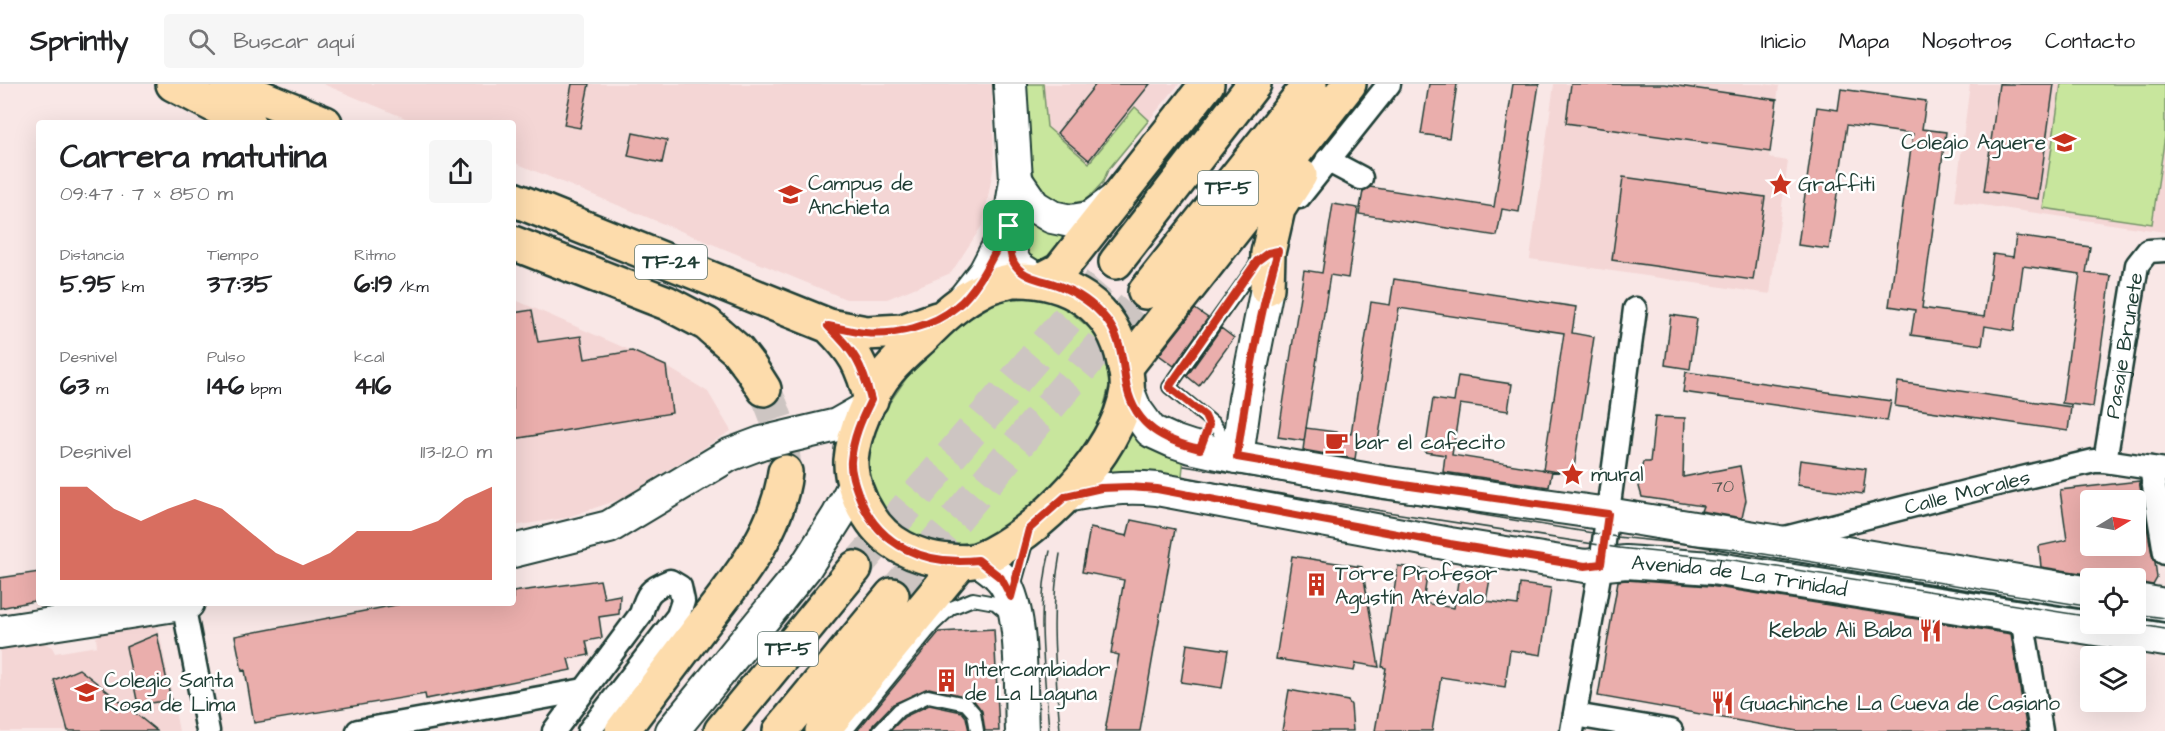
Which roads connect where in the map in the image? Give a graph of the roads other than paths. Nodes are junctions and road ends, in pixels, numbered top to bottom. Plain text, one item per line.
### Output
1 (173, 84) edge
2 (229, 84) edge
3 (1010, 84) edge
4 (1207, 84) edge
5 (1254, 84) edge
6 (1310, 84) edge
7 (1349, 84) edge
8 (1363, 84) edge
9 (1389, 84) edge
10 (242, 120) edge
11 (319, 120) edge
12 (1327, 159) junction
13 (1361, 178) dead end
14 (1016, 180) junction
15 (1120, 196) junction
16 (516, 200) edge
17 (1009, 226) junction
18 (516, 244) edge
19 (2165, 250) edge
20 (1273, 252) junction
21 (1116, 262) tunnel mouth
22 (1039, 281) junction
23 (1267, 288) joint
24 (1145, 292) tunnel mouth
25 (1635, 309) dead end
26 (950, 312) junction
27 (828, 326) junction
28 (1126, 379) junction
29 (764, 389) tunnel mouth
30 (869, 404) junction
31 (1205, 416) junction
32 (799, 434) junction
33 (1200, 449) junction
34 (1237, 457) junction
35 (2105, 461) junction
36 (2158, 469) edge
37 (785, 472) tunnel mouth
38 (853, 473) junction
39 (1066, 496) junction
40 (1608, 514) junction
41 (1029, 529) junction
42 (1770, 541) junction
43 (516, 550) edge
44 (2165, 553) edge
45 (1603, 555) junction
46 (970, 561) junction
47 (855, 568) tunnel mouth
48 (2080, 591) edge
49 (892, 595) tunnel mouth
50 (2146, 602) edge
51 (2165, 605) edge
52 (170, 606) edge
53 (183, 606) edge
54 (1009, 609) junction
55 (2022, 618) junction
56 (913, 619) junction
57 (0, 632) edge
58 (2165, 640) edge
59 (906, 658) junction
60 (584, 690) junction
61 (1574, 723) edge
62 (208, 731) edge
63 (358, 731) edge
64 (554, 731) edge
65 (588, 731) edge
66 (622, 731) edge
67 (672, 731) edge
68 (721, 731) edge
69 (780, 731) edge
70 (822, 731) edge
71 (846, 731) edge
72 (879, 731) edge
73 (977, 731) edge
74 (1022, 731) edge
75 (1671, 731) edge
76 (2041, 731) edge

1 - 10 main road
2 - 11 main road
3 - 14 main road
4 - 15 main road
5 - 21 main road, TF-5
6 - 24 main road, TF-5
7 - 28 main road
8 - 20 main road
9 - 12 street
12 - 13 street
12 - 20 street
14 - 15 main road
14 - 17 main road
15 - 22 main road
16 - 27 main road, TF-24
17 - 22 main road
17 - 26 main road
18 - 29 main road
19 - 35 street, Pasaje Brunete
20 - 23 main road
20 - 31 lane
22 - 26 main road
22 - 28 main road
23 - 34 main road
25 - 40 street
26 - 27 main road, TF-24
26 - 30 main road
27 - 30 main road, TF-24
28 - 33 main road, Avenida de La Trinidad
28 - 39 main road
30 - 32 main road
30 - 38 main road
31 - 33 lane
31 - 34 lane
32 - 38 main road
32 - 43 main road
33 - 34 main road, Avenida de La Trinidad
34 - 40 main road, Avenida de La Trinidad
35 - 36 street, Calle Morales
35 - 42 street, Calle Morales
36 - 44 street
37 - 66 main road
38 - 46 main road
38 - 67 main road
39 - 41 main road
39 - 45 main road, Avenida de La Trinidad
40 - 42 main road, Avenida de La Trinidad
40 - 45 street
41 - 46 main road
41 - 54 lane
42 - 48 main road, Avenida de La Trinidad
45 - 55 main road, Avenida de La Trinidad
45 - 61 street
46 - 54 main road
46 - 56 main road
47 - 68 main road, TF-5
49 - 69 main road, TF-5
50 - 51 main road
52 - 57 main road
53 - 62 street
54 - 59 lane
54 - 74 main road
55 - 58 main road, Avenida de La Trinidad
55 - 76 street
56 - 59 lane
56 - 70 main road
59 - 71 lane
60 - 63 street
60 - 64 street
60 - 65 street
61 - 75 street
72 - 73 lane

